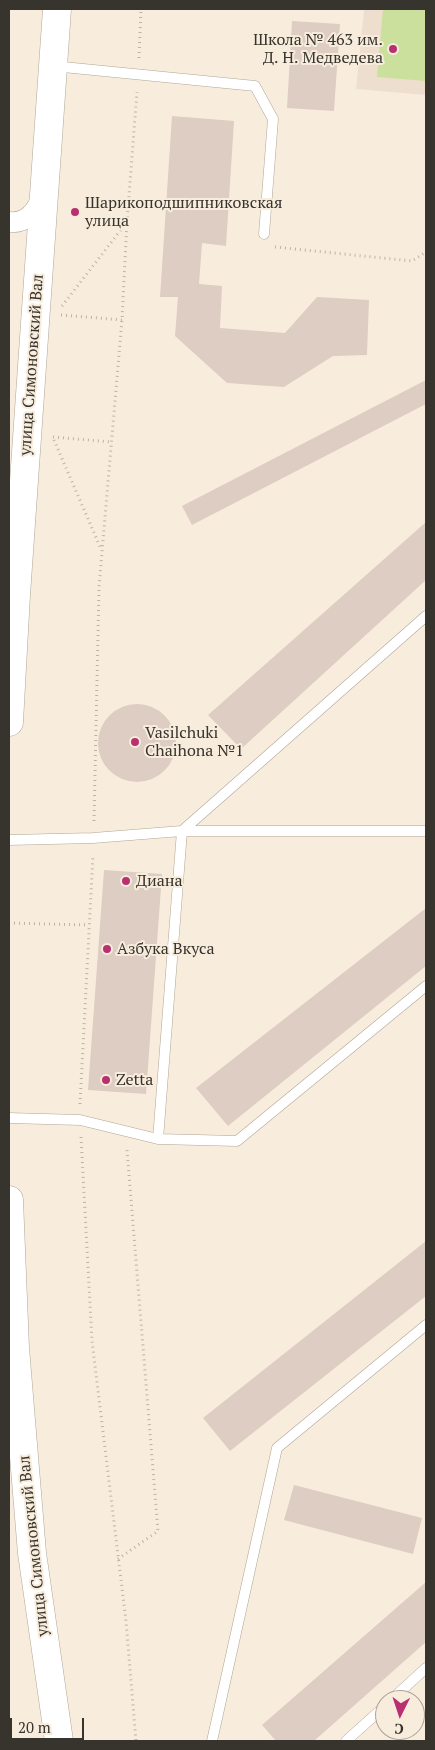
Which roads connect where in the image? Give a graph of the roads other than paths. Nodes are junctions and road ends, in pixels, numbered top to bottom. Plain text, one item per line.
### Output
1 (57, 9) edge
2 (52, 65) junction
3 (44, 193) junction
4 (9, 222) edge
5 (264, 234) road end
6 (426, 616) edge
7 (9, 722) edge
8 (426, 831) edge
9 (182, 832) junction
10 (9, 840) edge
11 (426, 986) edge
12 (9, 1118) edge
13 (158, 1139) junction
14 (9, 1200) edge
15 (426, 1325) edge
16 (426, 1668) edge
17 (402, 1690) edge
18 (375, 1715) edge
19 (59, 1741) edge
20 (212, 1741) edge
21 (346, 1741) edge

1 - 2 main road, улица Симоновский Вал
2 - 3 main road, улица Симоновский Вал
2 - 5 lane
3 - 4 street
3 - 7 main road, улица Симоновский Вал
6 - 9 lane
8 - 9 lane
9 - 10 lane
9 - 13 lane
11 - 13 lane
12 - 13 lane
14 - 19 main road, улица Симоновский Вал
15 - 20 lane
16 - 17 lane
18 - 21 lane

